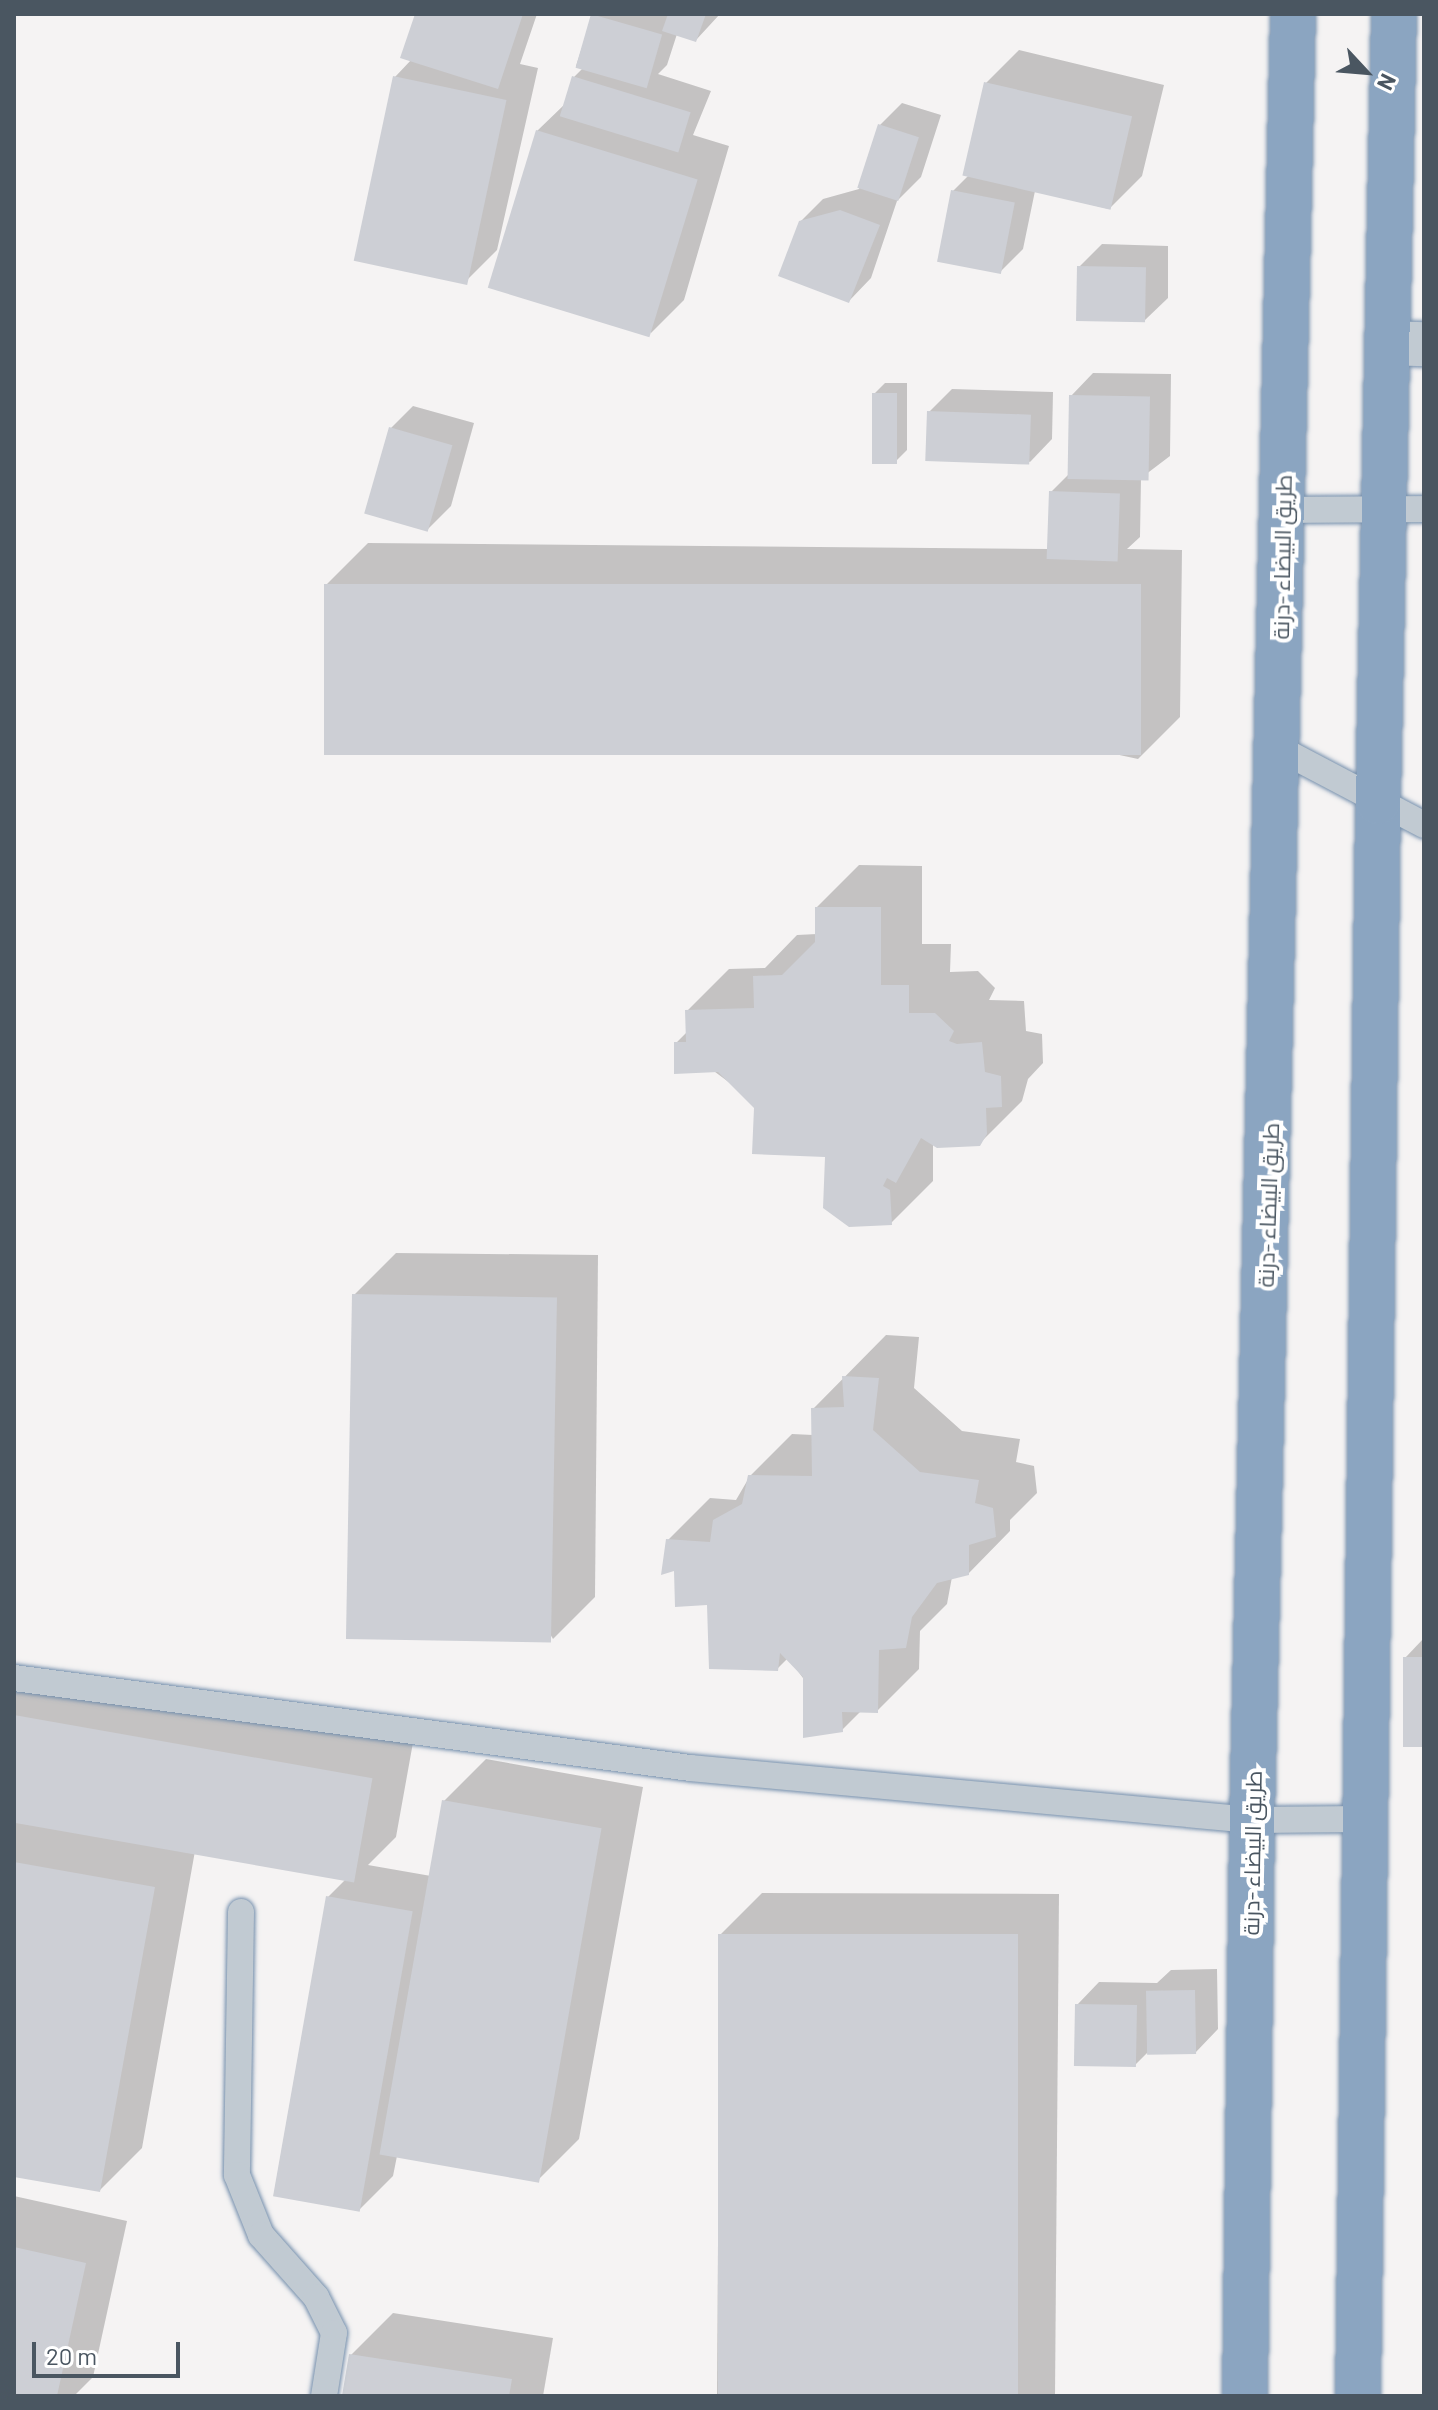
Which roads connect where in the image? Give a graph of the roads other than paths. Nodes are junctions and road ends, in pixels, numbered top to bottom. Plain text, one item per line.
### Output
1 (1293, 14) edge
2 (1394, 14) edge
3 (1406, 344) edge
4 (1404, 508) edge
5 (1282, 510) junction
6 (1280, 749) junction
7 (1378, 802) junction
8 (1424, 825) edge
9 (14, 1678) edge
10 (1364, 1819) junction
11 (1252, 1820) junction
12 (241, 1912) dead end
13 (324, 2396) edge
14 (1245, 2396) edge
15 (1358, 2396) edge

1 - 5 highway, طريق البيضاء -درنة
2 - 3 highway
3 - 4 highway
4 - 5 lane
4 - 7 highway
5 - 6 highway, طريق البيضاء -درنة
6 - 7 lane
6 - 11 highway, طريق البيضاء -درنة
7 - 8 lane
7 - 10 highway
9 - 11 lane
10 - 11 lane
10 - 15 highway
11 - 14 highway, طريق البيضاء -درنة
12 - 13 lane

